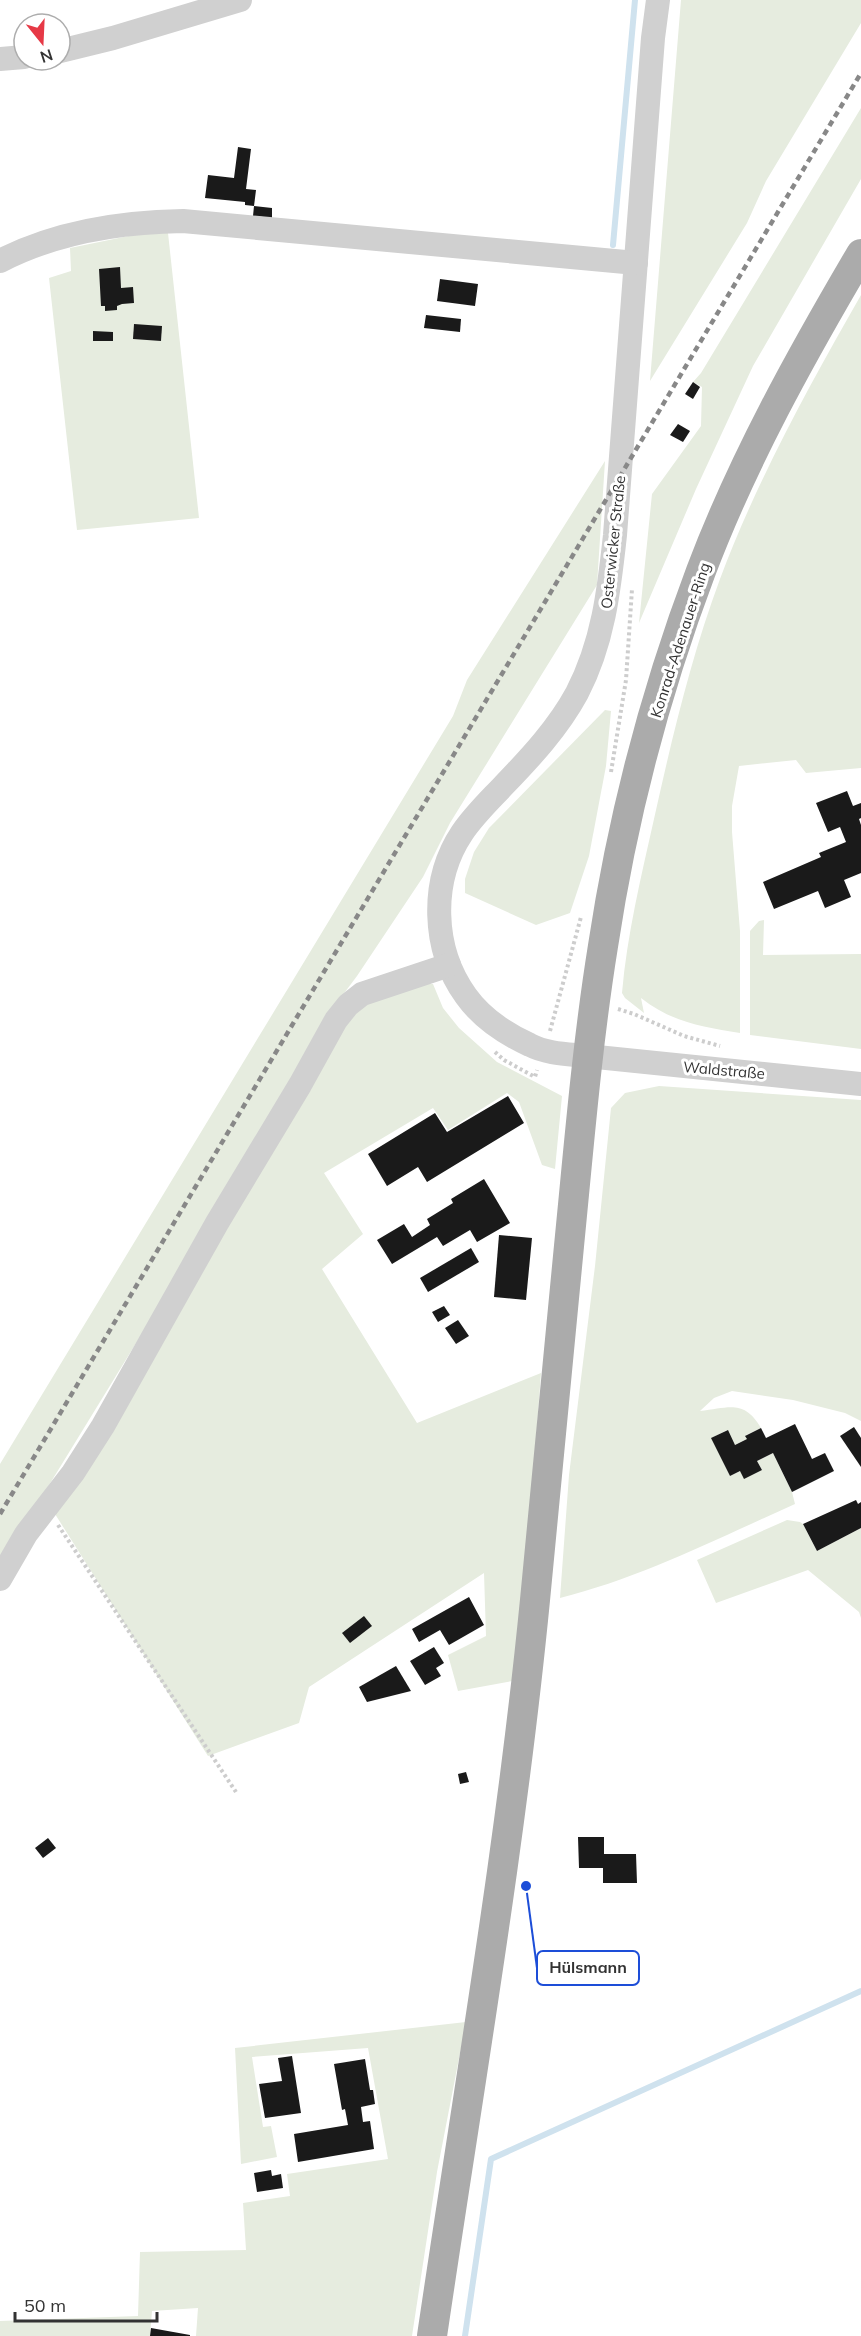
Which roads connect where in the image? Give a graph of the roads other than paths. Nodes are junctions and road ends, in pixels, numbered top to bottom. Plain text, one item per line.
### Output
1 (240, 0) edge
2 (658, 0) edge
3 (72, 48) edge
4 (861, 254) edge
5 (0, 261) edge
6 (636, 262) junction
7 (449, 966) junction
8 (587, 1056) junction
9 (861, 1084) edge
10 (0, 1579) edge
11 (432, 2336) edge

1 - 3 street
2 - 6 street, Osterwicker Straße
4 - 8 main road, Konrad-Adenauer-Ring
5 - 6 street
6 - 7 street, Osterwicker Straße
7 - 8 street, Osterwicker Straße
7 - 10 street
8 - 9 street, Waldstraße
8 - 11 main road, Konrad-Adenauer-Ring

